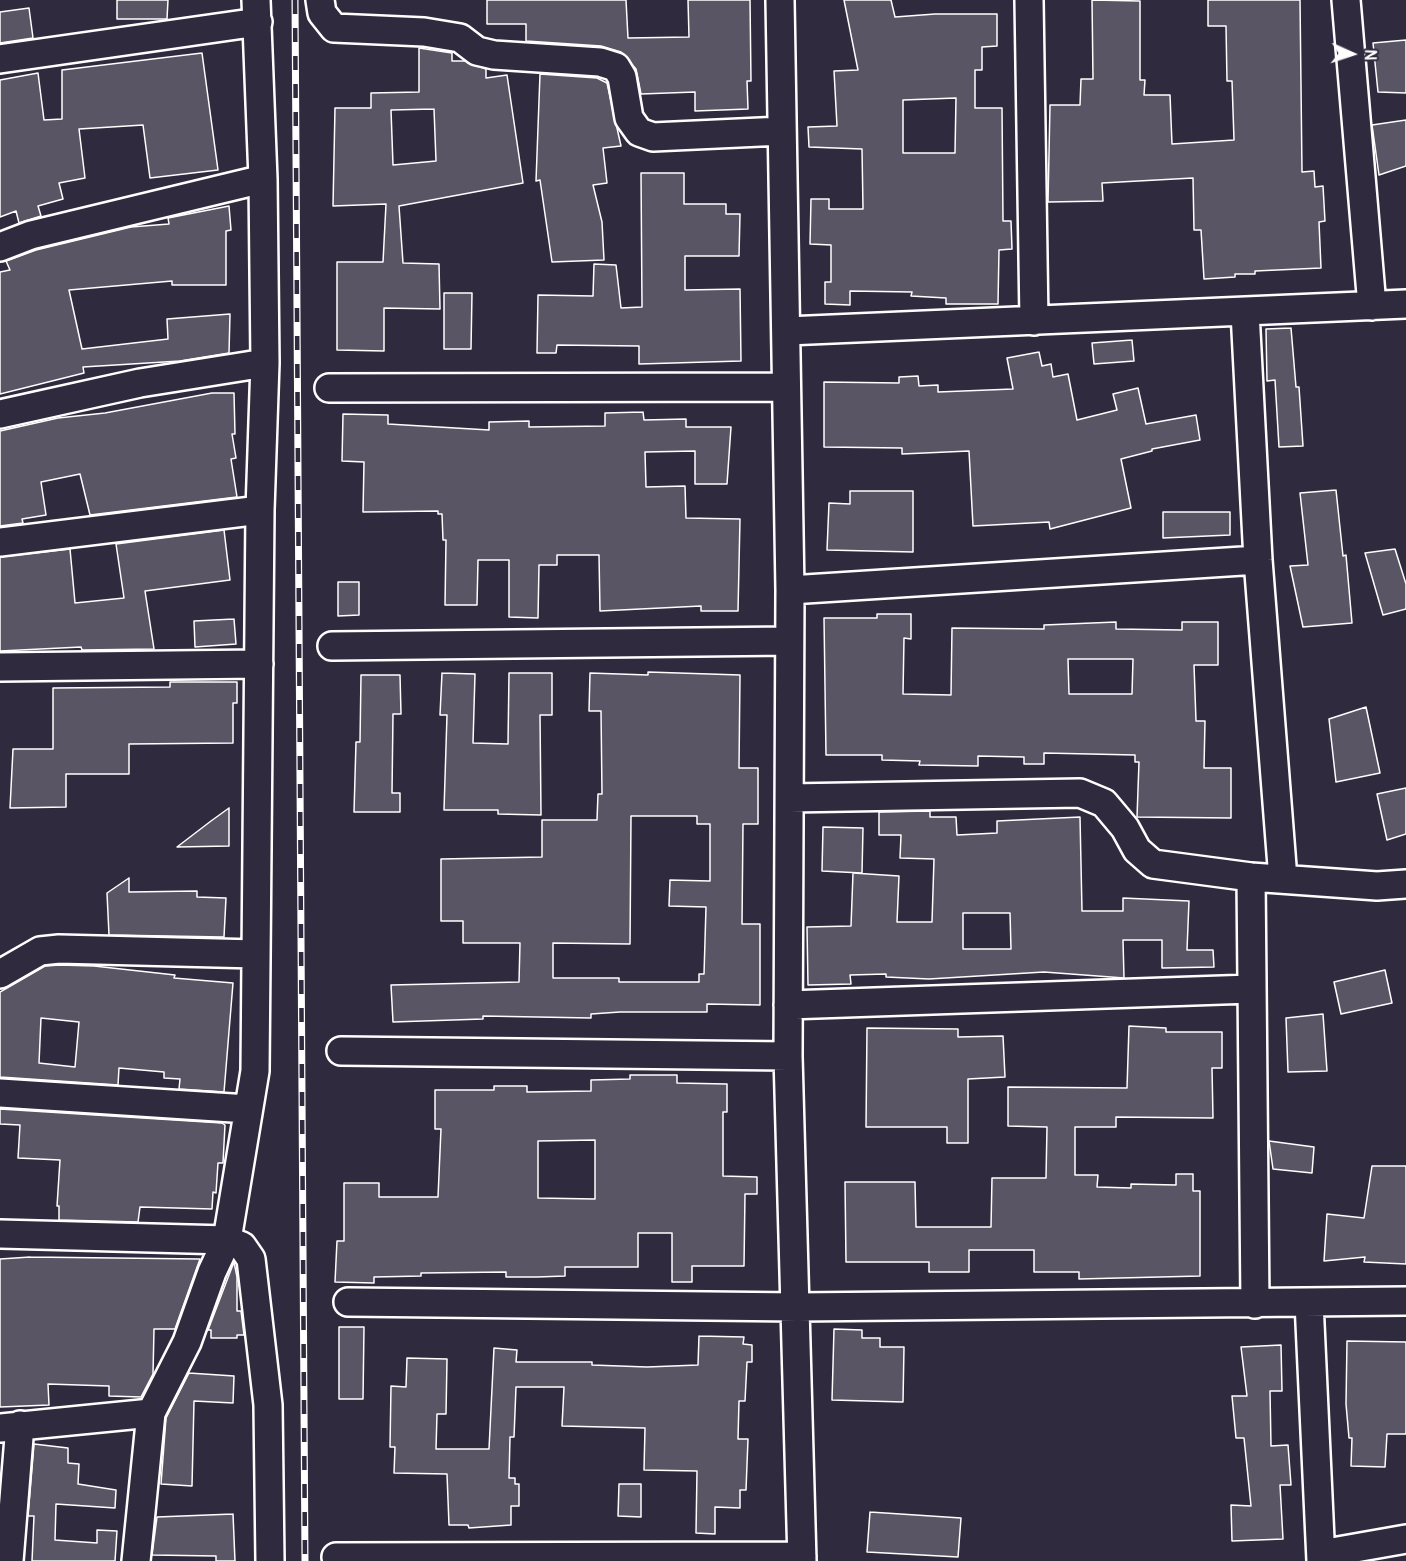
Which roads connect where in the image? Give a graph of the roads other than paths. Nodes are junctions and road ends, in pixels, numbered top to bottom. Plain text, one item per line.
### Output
1 (320, 0) edge
2 (780, 0) edge
3 (1029, 0) edge
4 (1346, 0) edge
5 (257, 11) edge
6 (0, 59) edge
7 (782, 131) junction
8 (263, 179) junction
9 (0, 247) edge
10 (1406, 304) edge
11 (1372, 306) junction
12 (1245, 312) junction
13 (1034, 321) junction
14 (787, 331) junction
15 (265, 363) junction
16 (785, 387) junction
17 (329, 388) dead end
18 (0, 414) edge
19 (260, 510) junction
20 (0, 542) edge
21 (1258, 560) junction
22 (790, 590) junction
23 (789, 641) junction
24 (332, 646) dead end
25 (259, 664) junction
26 (0, 667) edge
27 (790, 798) junction
28 (1251, 877) junction
29 (1283, 879) junction
30 (1406, 884) edge
31 (256, 954) junction
32 (0, 974) edge
33 (1251, 989) junction
34 (788, 1005) junction
35 (341, 1051) dead end
36 (788, 1056) junction
37 (0, 1093) edge
38 (248, 1109) junction
39 (0, 1234) edge
40 (227, 1240) junction
41 (1406, 1300) edge
42 (348, 1302) dead end
43 (1309, 1302) junction
44 (1255, 1304) junction
45 (797, 1307) junction
46 (151, 1413) junction
47 (10, 1426) edge
48 (1406, 1539) edge
49 (336, 1557) dead end
50 (1321, 1557) edge
51 (802, 1558) edge
52 (518, 1559) edge
53 (9, 1561) edge
54 (136, 1561) edge
55 (270, 1561) edge

1 - 7 street
2 - 7 street
3 - 13 street
4 - 11 street
5 - 6 street
5 - 8 street
7 - 14 street
8 - 9 street
8 - 15 street
10 - 11 street
11 - 12 street
12 - 13 street
12 - 21 street
13 - 14 street
14 - 16 street
15 - 18 street
15 - 19 street
16 - 17 street
16 - 22 street
19 - 20 street
19 - 25 street
21 - 22 street
21 - 29 street
22 - 23 street
23 - 24 street
23 - 27 street
25 - 26 street
25 - 31 street
27 - 28 street
27 - 34 street
28 - 29 street
28 - 33 street
29 - 30 street
31 - 32 street
31 - 38 street
33 - 34 street
33 - 44 street
34 - 36 street
35 - 36 street
36 - 45 street
37 - 38 street
38 - 40 street
39 - 40 street
40 - 46 street
40 - 55 street
41 - 43 street
42 - 45 street
43 - 44 street
43 - 50 street
44 - 45 street
45 - 51 street
46 - 47 street
46 - 54 street
47 - 53 street
48 - 50 street
49 - 52 street
51 - 52 street

